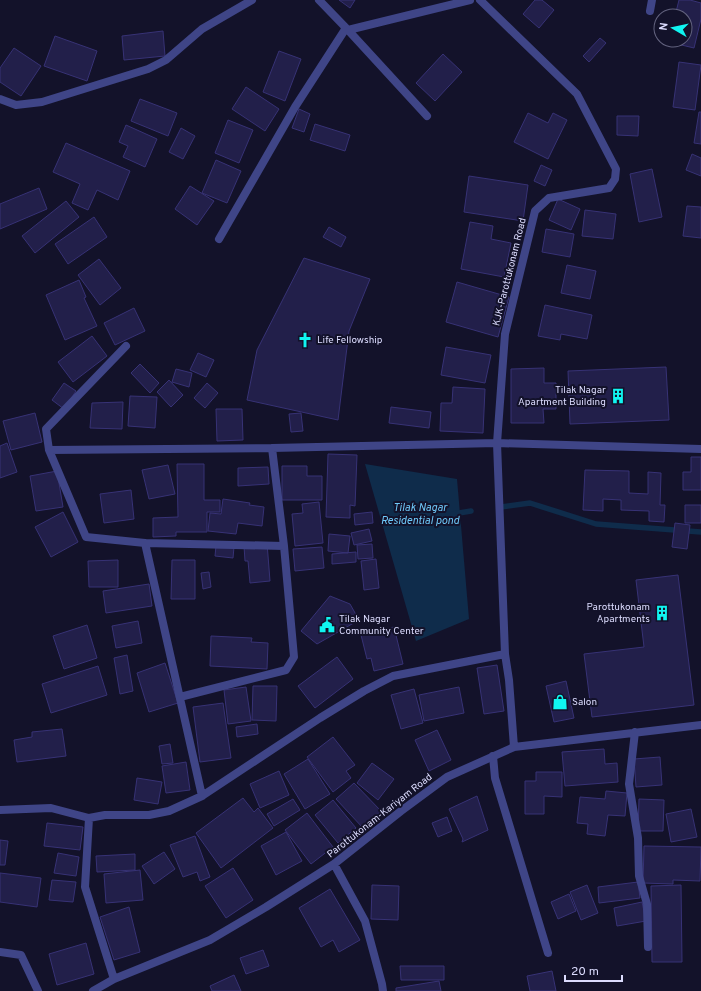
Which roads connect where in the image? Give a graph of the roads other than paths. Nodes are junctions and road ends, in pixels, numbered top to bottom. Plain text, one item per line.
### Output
1 (252, 0) edge
2 (319, 0) edge
3 (470, 0) edge
4 (480, 0) edge
5 (652, 0) edge
6 (650, 12) dead end
7 (347, 29) junction
8 (0, 99) edge
9 (427, 116) dead end
10 (219, 239) dead end
11 (126, 346) dead end
12 (497, 442) junction
13 (272, 448) junction
14 (701, 449) edge
15 (49, 450) junction
16 (146, 543) junction
17 (284, 546) junction
18 (505, 654) junction
19 (180, 697) junction
20 (701, 724) edge
21 (635, 732) junction
22 (514, 746) junction
23 (493, 756) junction
24 (202, 796) junction
25 (0, 810) edge
26 (89, 818) junction
27 (334, 864) junction
28 (648, 947) dead end
29 (0, 952) edge
30 (548, 952) dead end
31 (114, 979) junction
32 (38, 991) edge
33 (93, 991) edge
34 (383, 991) edge

1 - 8 street
2 - 7 street
3 - 7 street
4 - 12 street, KJK-Parottukonam Road
5 - 6 street
7 - 9 street
7 - 10 street
11 - 15 street
12 - 13 street
12 - 14 street
12 - 18 street
13 - 15 street
13 - 17 street
15 - 16 street
16 - 17 street
16 - 19 street
17 - 19 street
18 - 22 street
18 - 24 street
19 - 24 street
20 - 21 street, Parottukonam-Kariyam Road
21 - 22 street, Parottukonam-Kariyam Road
21 - 28 street
22 - 23 street, Parottukonam-Kariyam Road
23 - 27 street, Parottukonam-Kariyam Road
23 - 30 street
24 - 26 street
25 - 26 street
26 - 31 street
27 - 31 street, Parottukonam-Kariyam Road
27 - 34 street
29 - 32 street
31 - 33 street, Parottukonam-Kariyam Road

